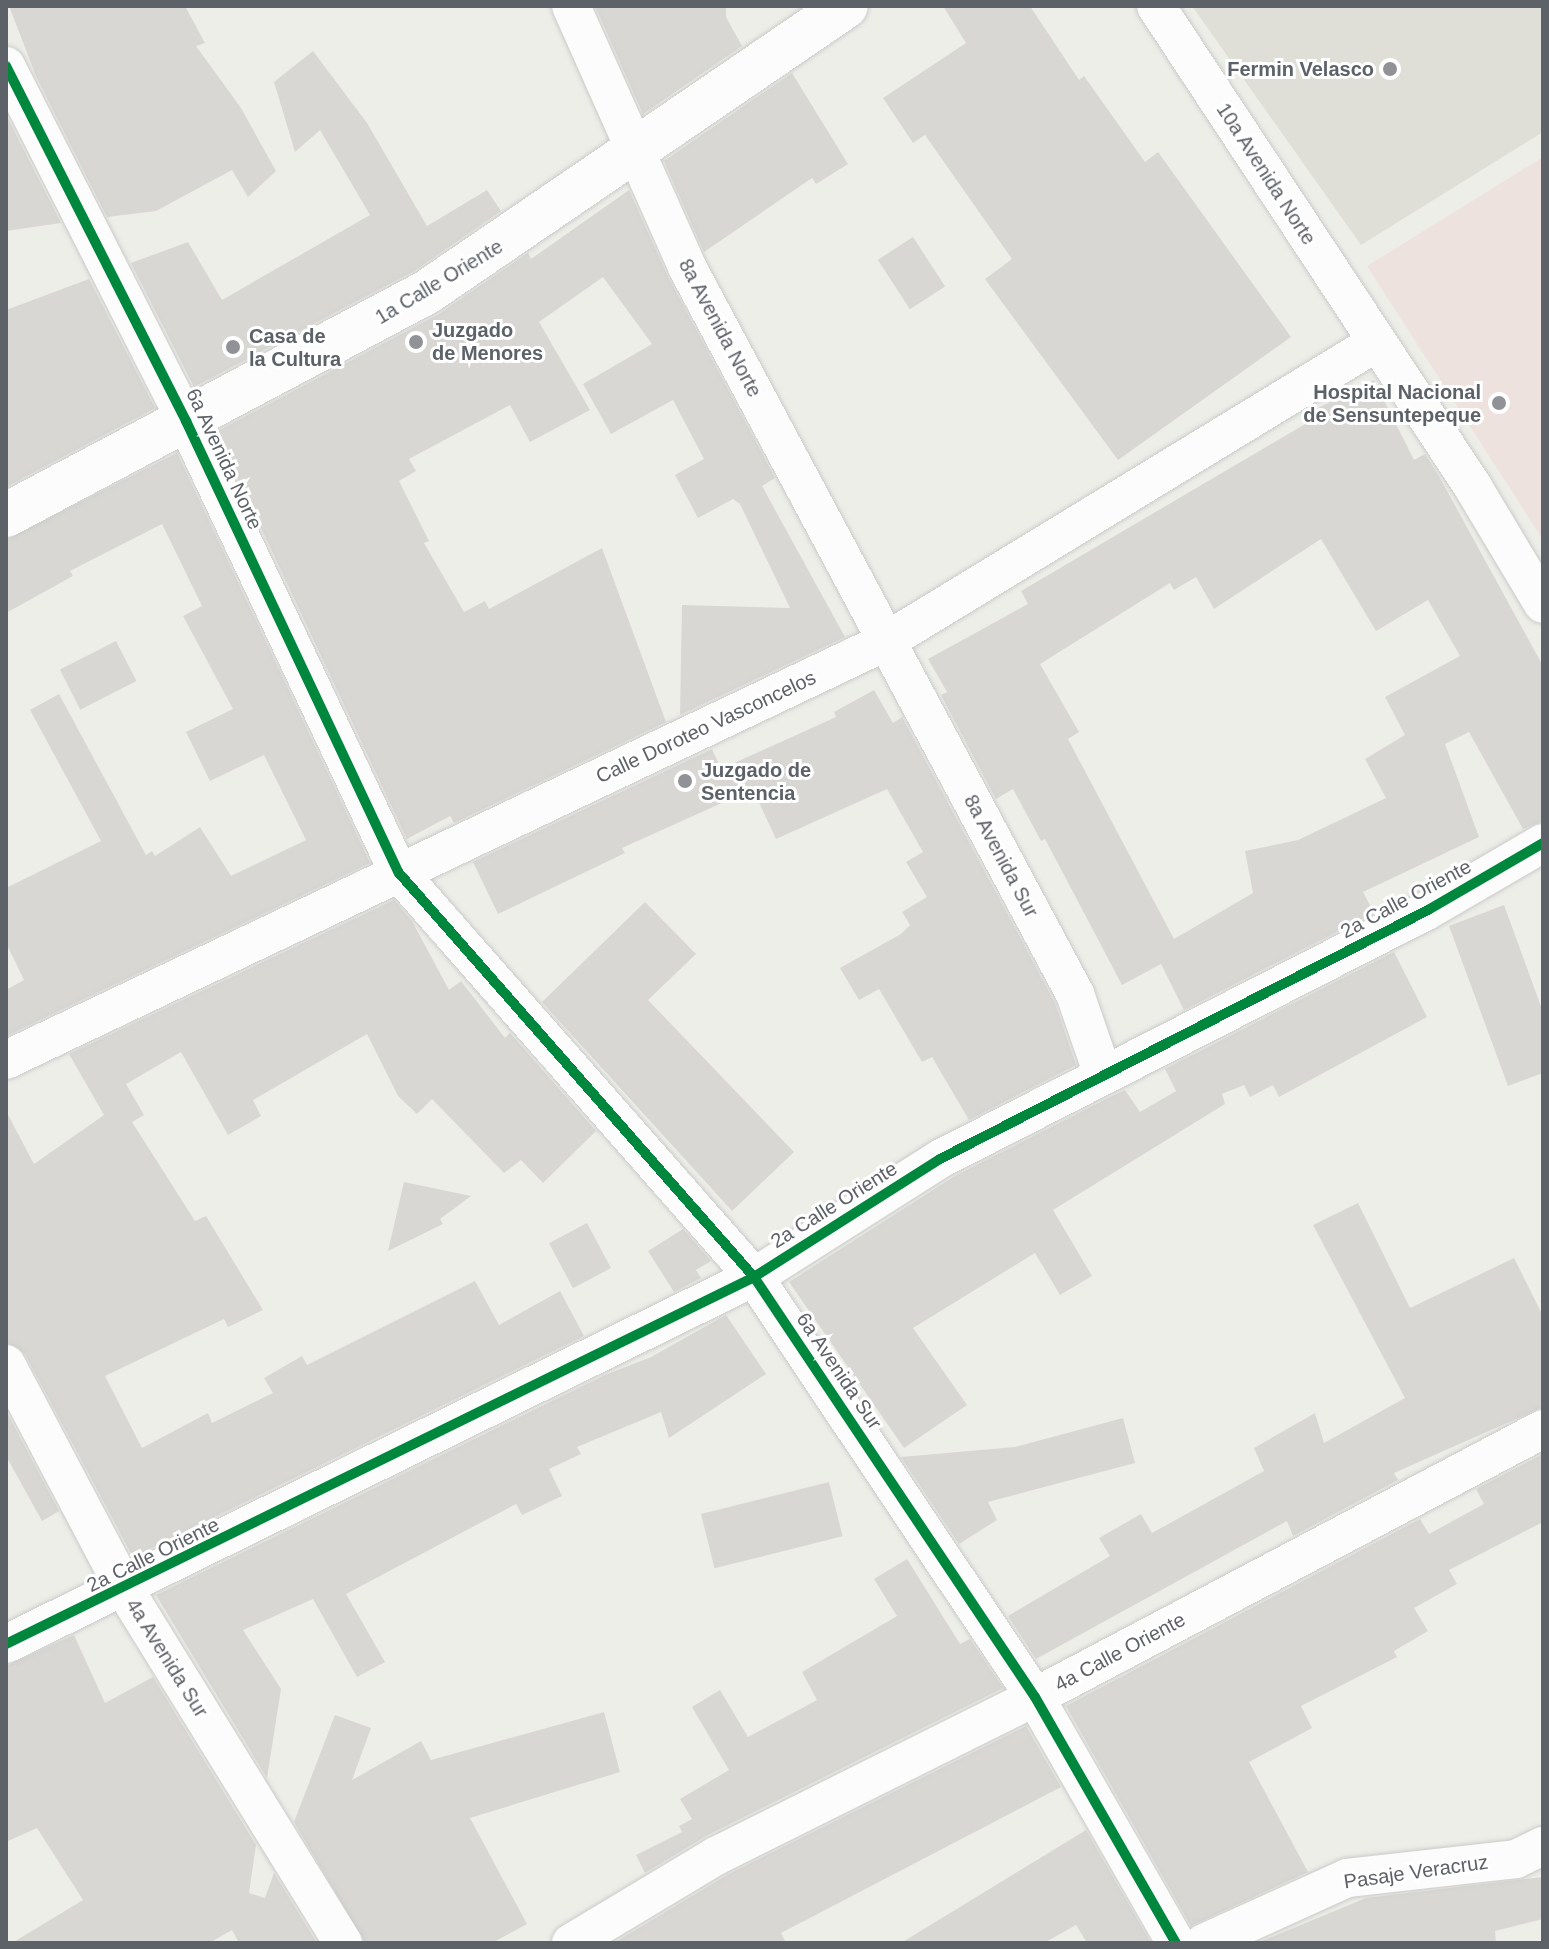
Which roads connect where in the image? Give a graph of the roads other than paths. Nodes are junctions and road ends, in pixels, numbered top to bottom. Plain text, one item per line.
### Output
1 (571, 6) edge
2 (846, 6) edge
3 (1156, 6) edge
4 (6, 66) edge
5 (634, 156) junction
6 (1377, 342) junction
7 (186, 421) junction
8 (6, 515) edge
9 (1543, 604) edge
10 (885, 642) junction
11 (1543, 843) edge
12 (399, 873) junction
13 (6, 1060) edge
14 (1103, 1075) junction
15 (754, 1277) junction
16 (6, 1364) edge
17 (1543, 1429) edge
18 (125, 1590) junction
19 (6, 1644) edge
20 (1035, 1697) junction
21 (1543, 1846) edge
22 (343, 1943) edge
23 (571, 1943) edge
24 (1176, 1943) edge
25 (1204, 1943) edge

1 - 5 street, 8a Avenida Norte
2 - 5 street, 1a Calle Oriente
3 - 6 street, 10a Avenida Norte
4 - 7 street, 6a Avenida Norte
5 - 7 street, 1a Calle Oriente
5 - 10 street, 8a Avenida Norte
6 - 9 street, 10a Avenida Norte
6 - 10 street, Calle Doroteo Vasconcelos
7 - 8 street, 1a Calle Oriente
7 - 12 street, 6a Avenida Norte
10 - 12 street, Calle Doroteo Vasconcelos
10 - 14 street, 8a Avenida Sur
11 - 14 street, 2a Calle Oriente
12 - 13 street, Calle Doroteo Vasconcelos
12 - 15 street, 6a Avenida Sur
14 - 15 street, 2a Calle Oriente
15 - 18 street, 2a Calle Oriente
15 - 20 street, 6a Avenida Sur
16 - 18 street, 4a Avenida Sur
17 - 20 street, 4a Calle Oriente
18 - 19 street, 2a Calle Oriente
18 - 22 street, 4a Avenida Sur
20 - 23 street, 4a Calle Oriente
20 - 24 street, 6a Avenida Sur
21 - 25 street, Pasaje Veracruz

